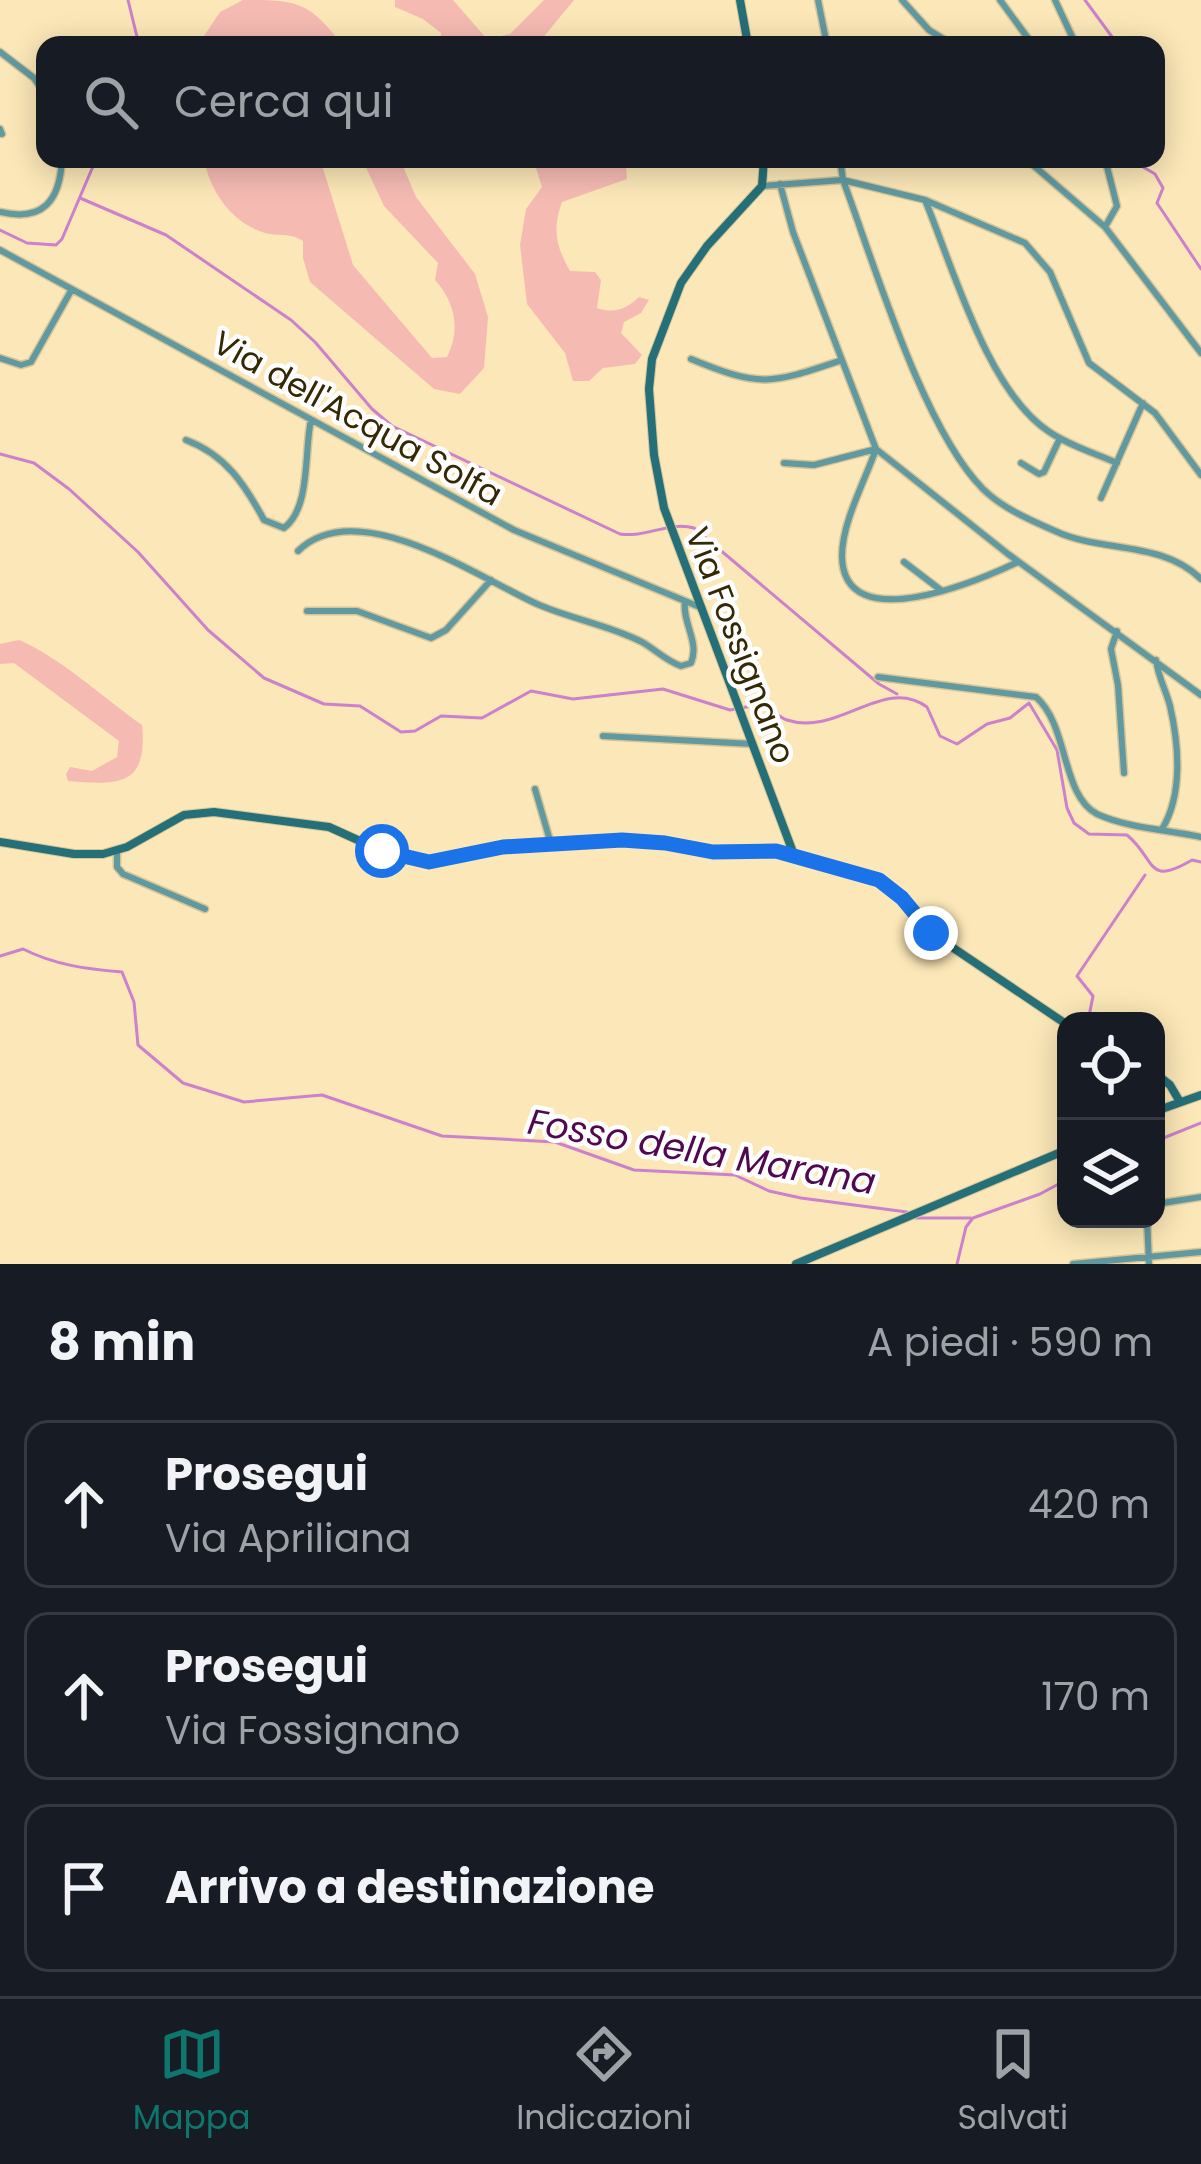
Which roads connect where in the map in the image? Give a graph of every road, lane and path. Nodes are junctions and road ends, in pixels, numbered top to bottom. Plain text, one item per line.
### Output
1 (740, 0) edge
2 (818, 0) edge
3 (902, 0) edge
4 (1000, 0) edge
5 (1055, 0) edge
6 (746, 36) edge
7 (825, 36) edge
8 (938, 36) edge
9 (1026, 36) edge
10 (1072, 36) edge
11 (0, 52) edge
12 (36, 81) edge
13 (60, 168) edge
14 (763, 168) edge
15 (841, 168) edge
16 (1036, 168) edge
17 (1107, 168) edge
18 (843, 180) junction
19 (780, 184) junction
20 (762, 186) junction
21 (925, 200) junction
22 (0, 212) edge
23 (1105, 227) junction
24 (0, 250) edge
25 (72, 289) junction
26 (1201, 353) edge
27 (0, 358) edge
28 (691, 359) dead end
29 (842, 360) junction
30 (1143, 403) junction
31 (311, 420) junction
32 (1060, 438) junction
33 (186, 440) dead end
34 (876, 449) junction
35 (784, 463) dead end
36 (1021, 463) dead end
37 (1117, 463) junction
38 (1201, 475) edge
39 (1101, 498) dead end
40 (298, 551) dead end
41 (904, 562) dead end
42 (1018, 562) junction
43 (491, 580) junction
44 (1201, 580) edge
45 (942, 591) junction
46 (686, 602) junction
47 (701, 608) junction
48 (308, 611) dead end
49 (1117, 631) junction
50 (1156, 660) junction
51 (878, 677) dead end
52 (1201, 695) edge
53 (603, 736) dead end
54 (753, 744) junction
55 (1124, 773) dead end
56 (535, 789) dead end
57 (1162, 829) junction
58 (1201, 837) edge
59 (0, 842) edge
60 (551, 844) junction
61 (116, 851) junction
62 (794, 855) junction
63 (206, 909) dead end
64 (1057, 1018) edge
65 (1165, 1080) edge
66 (1201, 1094) edge
67 (1180, 1102) junction
68 (1165, 1108) edge
69 (1057, 1154) edge
70 (1201, 1197) edge
71 (1165, 1203) edge
72 (1147, 1228) edge
73 (1201, 1252) edge
74 (1149, 1259) edge
75 (796, 1264) edge
76 (1073, 1264) edge

1 - 6 street
2 - 7 street
3 - 8 street
4 - 9 street
5 - 10 street
11 - 12 street
13 - 22 street
14 - 20 street
15 - 18 street
16 - 23 street
17 - 23 street
18 - 19 street
18 - 21 street
18 - 44 street
19 - 20 street
19 - 29 street
20 - 47 street, Via Fossignano
21 - 30 street
21 - 32 street
23 - 26 street
24 - 25 street, Via dell'Acqua Solfa
25 - 27 street
25 - 31 street, Via dell'Acqua Solfa
28 - 29 street
29 - 34 street
30 - 37 street
30 - 38 street
31 - 33 street
31 - 46 street, Via dell'Acqua Solfa
32 - 36 street
32 - 37 street
34 - 35 street
34 - 42 street
34 - 45 street
37 - 39 street
40 - 43 street
41 - 45 street
42 - 45 street
42 - 49 street
43 - 46 street
43 - 48 street
46 - 47 street, Via dell'Acqua Solfa
47 - 54 street, Via Fossignano
49 - 50 street
49 - 55 street
50 - 52 street
50 - 57 street
51 - 57 street
53 - 54 street
54 - 62 street, Via Fossignano
56 - 60 street
57 - 58 street
59 - 61 street
60 - 61 street
60 - 62 street
61 - 63 street
62 - 64 street
65 - 67 street
66 - 67 street
67 - 68 street
69 - 75 street
70 - 71 street
72 - 74 street
73 - 74 street
74 - 76 street

